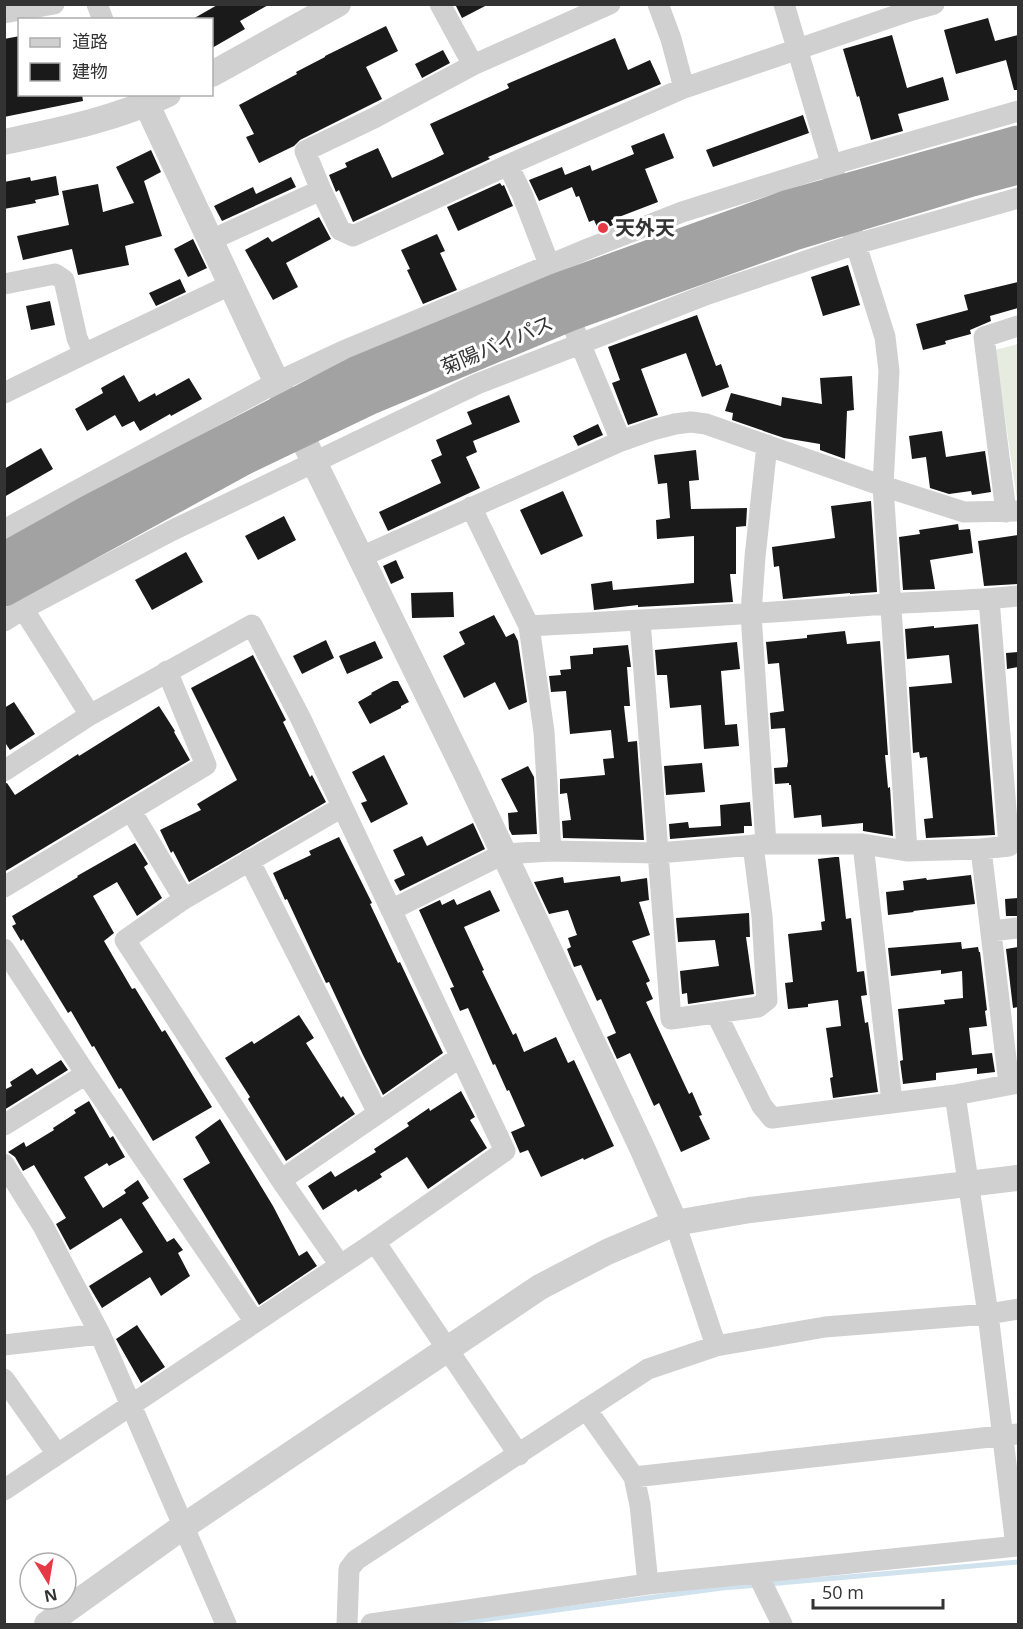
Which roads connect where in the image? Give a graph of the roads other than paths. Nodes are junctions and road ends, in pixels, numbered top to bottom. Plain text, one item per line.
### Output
1 (54, 4) edge
2 (338, 4) edge
3 (440, 4) edge
4 (610, 4) edge
5 (658, 4) edge
6 (784, 4) edge
7 (934, 4) edge
8 (911, 8) edge
9 (4, 13) edge
10 (798, 49) junction
11 (473, 65) junction
12 (213, 73) edge
13 (684, 88) junction
14 (152, 98) edge
15 (1018, 111) edge
16 (4, 142) edge
17 (1018, 142) edge
18 (508, 165) junction
19 (1018, 168) edge
20 (321, 190) junction
21 (1018, 198) edge
22 (843, 205) junction
23 (211, 240) junction
24 (4, 284) edge
25 (232, 284) junction
26 (564, 303) junction
27 (1018, 326) edge
28 (84, 354) junction
29 (4, 393) edge
30 (288, 407) junction
31 (621, 441) junction
32 (767, 445) junction
33 (314, 462) junction
34 (884, 486) junction
35 (471, 507) junction
36 (1012, 511) edge
37 (4, 530) edge
38 (361, 556) junction
39 (10, 586) edge
40 (1018, 596) edge
41 (989, 599) junction
42 (891, 604) junction
43 (751, 614) junction
44 (4, 621) edge
45 (640, 621) junction
46 (529, 626) junction
47 (167, 672) junction
48 (90, 715) junction
49 (4, 771) edge
50 (1012, 800) edge
51 (342, 807) junction
52 (130, 811) junction
53 (760, 844) junction
54 (863, 844) junction
55 (981, 849) junction
56 (551, 851) junction
57 (907, 851) junction
58 (658, 853) junction
59 (503, 854) junction
60 (249, 860) junction
61 (4, 886) edge
62 (183, 899) junction
63 (391, 910) junction
64 (1018, 928) edge
65 (991, 931) junction
66 (4, 949) edge
67 (716, 1013) junction
68 (460, 1057) junction
69 (86, 1074) junction
70 (1014, 1083) edge
71 (955, 1095) junction
72 (892, 1102) junction
73 (378, 1113) junction
74 (4, 1125) edge
75 (4, 1164) edge
76 (1018, 1178) edge
77 (281, 1180) junction
78 (968, 1184) junction
79 (675, 1223) junction
80 (375, 1242) junction
81 (340, 1265) junction
82 (1018, 1309) edge
83 (988, 1314) junction
84 (255, 1322) junction
85 (100, 1334) junction
86 (4, 1346) edge
87 (716, 1346) junction
88 (449, 1350) junction
89 (4, 1379) edge
90 (131, 1406) junction
91 (586, 1409) junction
92 (1010, 1435) edge
93 (57, 1454) junction
94 (519, 1455) junction
95 (634, 1477) junction
96 (4, 1490) edge
97 (184, 1526) junction
98 (1017, 1546) edge
99 (757, 1573) junction
100 (648, 1584) junction
101 (46, 1624) edge
102 (226, 1624) edge
103 (347, 1624) edge
104 (371, 1624) edge
105 (782, 1624) edge

1 - 9 street
2 - 12 street
3 - 11 street
4 - 11 street
5 - 13 street
6 - 10 street
7 - 8 street
8 - 10 street
10 - 13 street
10 - 22 street
11 - 20 street
13 - 18 street
14 - 16 street
14 - 23 street
15 - 22 street
17 - 22 highway, 菊陽バイパス
18 - 20 street
18 - 26 street
19 - 22 highway, 菊陽バイパス
20 - 23 street
21 - 22 street
22 - 26 highway, 菊陽バイパス
22 - 26 street
22 - 34 street
23 - 25 street
24 - 28 street
25 - 28 street
25 - 30 street
26 - 30 highway, 菊陽バイパス
26 - 30 street
26 - 31 street
26 - 33 street
27 - 36 street
28 - 29 street
30 - 33 street
30 - 37 street
30 - 39 highway, 菊陽バイパス
31 - 32 street
31 - 35 street
32 - 34 street
32 - 43 street
33 - 38 street
33 - 39 street
34 - 36 street
34 - 42 street
35 - 38 street
35 - 46 street
38 - 59 street
39 - 44 street
39 - 48 street
40 - 41 street
41 - 42 street
41 - 50 street
42 - 43 street
42 - 57 street
43 - 45 street
43 - 53 street
45 - 46 street
45 - 58 street
46 - 56 street
47 - 48 street
47 - 51 street
47 - 52 street
48 - 49 street
50 - 55 street
51 - 60 street
51 - 63 street
52 - 61 street
52 - 62 street
53 - 54 street
53 - 58 street
53 - 67 street
54 - 57 street
54 - 72 street
55 - 57 street
55 - 65 street
56 - 58 street
56 - 59 street
58 - 67 street
59 - 63 street
59 - 79 street
60 - 62 street
60 - 73 street
62 - 77 street
63 - 68 street
64 - 65 street
65 - 70 street
66 - 69 street
67 - 72 street
68 - 73 street
68 - 80 street
69 - 74 street
69 - 84 street
70 - 71 street
71 - 72 street
71 - 78 street
73 - 77 street
75 - 85 street
76 - 78 street
77 - 81 street
78 - 79 street
78 - 83 street
79 - 87 street
79 - 88 street
80 - 81 street
80 - 88 street
81 - 84 street
82 - 83 street
83 - 87 street
83 - 92 street
84 - 90 street
85 - 86 street
85 - 90 street
87 - 91 street
88 - 94 street
88 - 97 street
89 - 93 street
90 - 93 street
90 - 97 street
91 - 94 street
91 - 95 street
92 - 95 street
92 - 98 street
93 - 96 street
94 - 103 street
95 - 100 street
97 - 101 street
97 - 102 street
98 - 99 street
99 - 100 street
99 - 105 street
100 - 104 street

